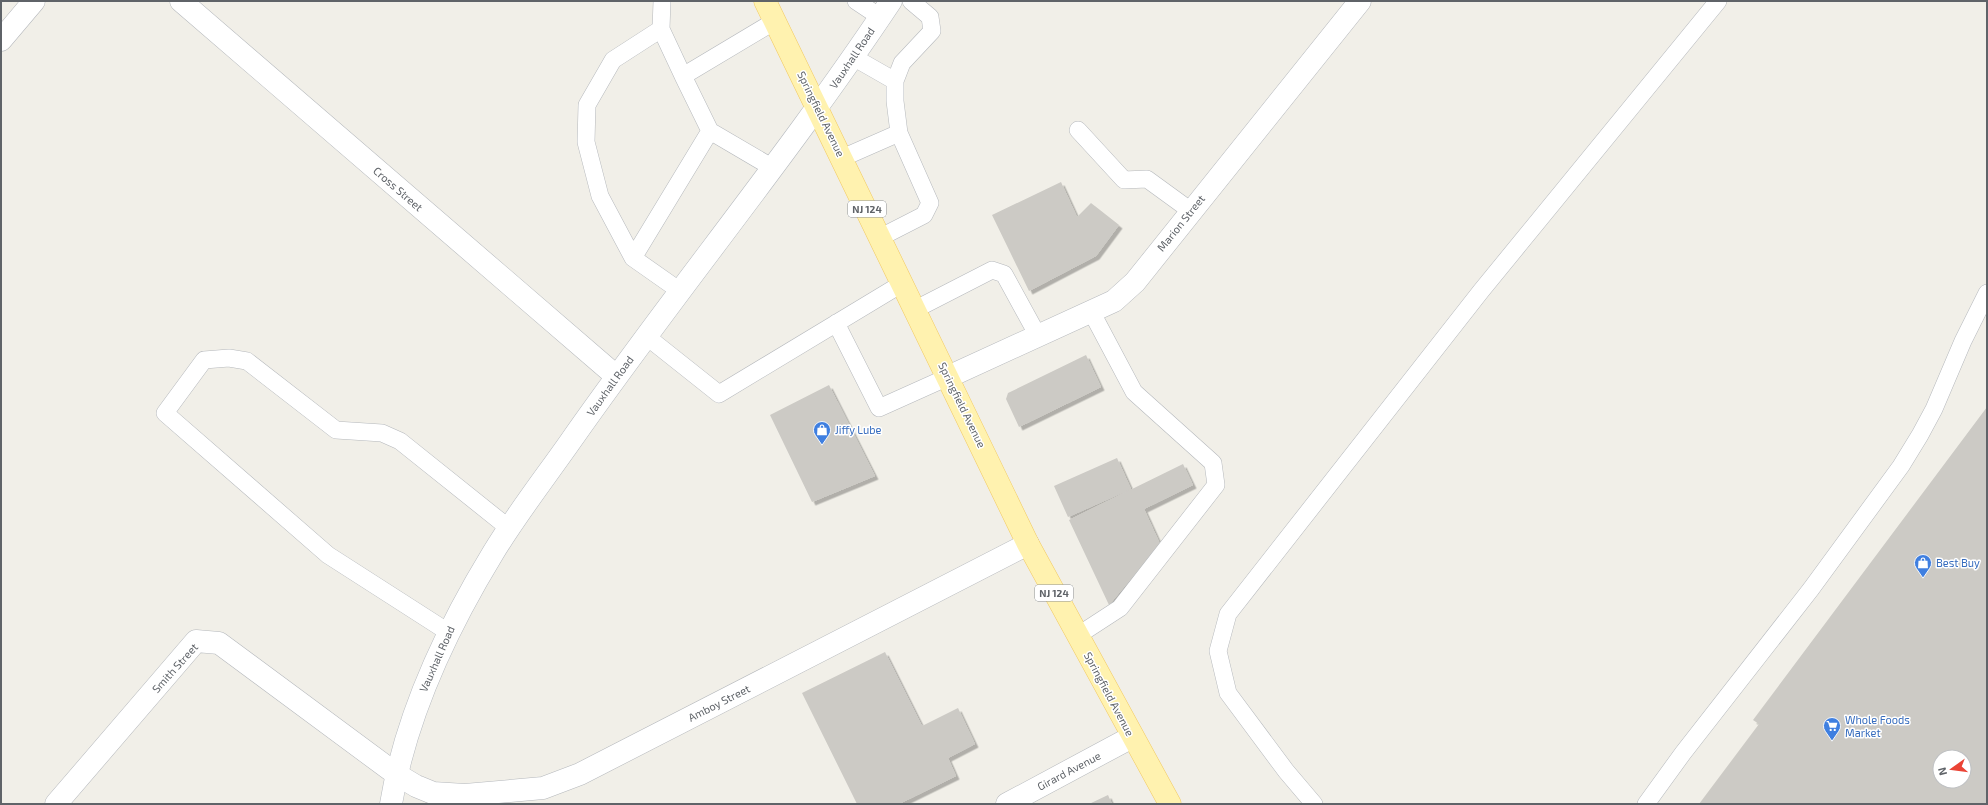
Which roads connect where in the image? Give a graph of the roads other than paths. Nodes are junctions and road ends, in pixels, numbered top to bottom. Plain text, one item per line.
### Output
1 (34, 1) edge
2 (181, 1) edge
3 (662, 1) edge
4 (765, 1) edge
5 (856, 1) edge
6 (911, 1) edge
7 (1360, 1) edge
8 (1718, 1) edge
9 (885, 9) edge
10 (775, 21) junction
11 (661, 29) junction
12 (1, 40) edge
13 (853, 57) junction
14 (683, 76) junction
15 (896, 81) junction
16 (818, 108) junction
17 (1078, 130) dead end
18 (710, 131) junction
19 (898, 133) junction
20 (842, 158) junction
21 (773, 168) junction
22 (1191, 212) junction
23 (881, 237) junction
24 (633, 258) junction
25 (903, 282) junction
26 (680, 291) junction
27 (1987, 293) edge
28 (916, 309) junction
29 (1091, 311) junction
30 (836, 323) junction
31 (646, 336) junction
32 (1038, 336) junction
33 (616, 376) junction
34 (948, 377) junction
35 (510, 529) junction
36 (1028, 544) junction
37 (448, 632) junction
38 (1077, 636) junction
39 (1132, 737) junction
40 (396, 774) junction
41 (56, 804) edge
42 (391, 804) edge
43 (1007, 804) edge
44 (1170, 804) edge
45 (1314, 804) edge
46 (1646, 804) edge

1 - 12 street
2 - 33 street, Cross Street
3 - 11 lane
4 - 10 main road, Springfield Avenue / NJ 124
5 - 9 lane
6 - 15 lane
7 - 22 street, Marion Street
8 - 45 lane
9 - 13 street, Vauxhall Road
10 - 14 lane
10 - 16 main road, Springfield Avenue / NJ 124
11 - 14 lane
11 - 24 lane
13 - 15 lane
13 - 16 street, Vauxhall Road
14 - 18 lane
15 - 19 lane
16 - 20 main road, Springfield Avenue / NJ 124
16 - 21 street, Vauxhall Road
17 - 22 lane
18 - 21 lane
18 - 24 lane
19 - 20 lane
19 - 23 lane
20 - 23 main road, Springfield Avenue / NJ 124
21 - 26 street, Vauxhall Road
22 - 29 street, Marion Street
23 - 25 main road, Springfield Avenue / NJ 124
24 - 26 lane
25 - 28 main road, Springfield Avenue / NJ 124
25 - 30 lane
26 - 31 street, Vauxhall Road
27 - 46 lane
28 - 32 lane
28 - 34 main road, Springfield Avenue / NJ 124
29 - 32 street, Marion Street
29 - 38 lane
30 - 31 lane
30 - 34 lane
31 - 33 street, Vauxhall Road
32 - 34 street, Marion Street
33 - 35 street, Vauxhall Road
34 - 36 main road, Springfield Avenue / NJ 124
35 - 37 street, Vauxhall Road
35 - 37 lane
36 - 38 main road, Springfield Avenue / NJ 124
36 - 40 street, Amboy Street
37 - 40 street, Vauxhall Road
38 - 39 main road, Springfield Avenue / NJ 124
39 - 43 street, Girard Avenue
39 - 44 main road, Springfield Avenue / NJ 124
40 - 41 street, Smith Street
40 - 42 street, Vauxhall Road

